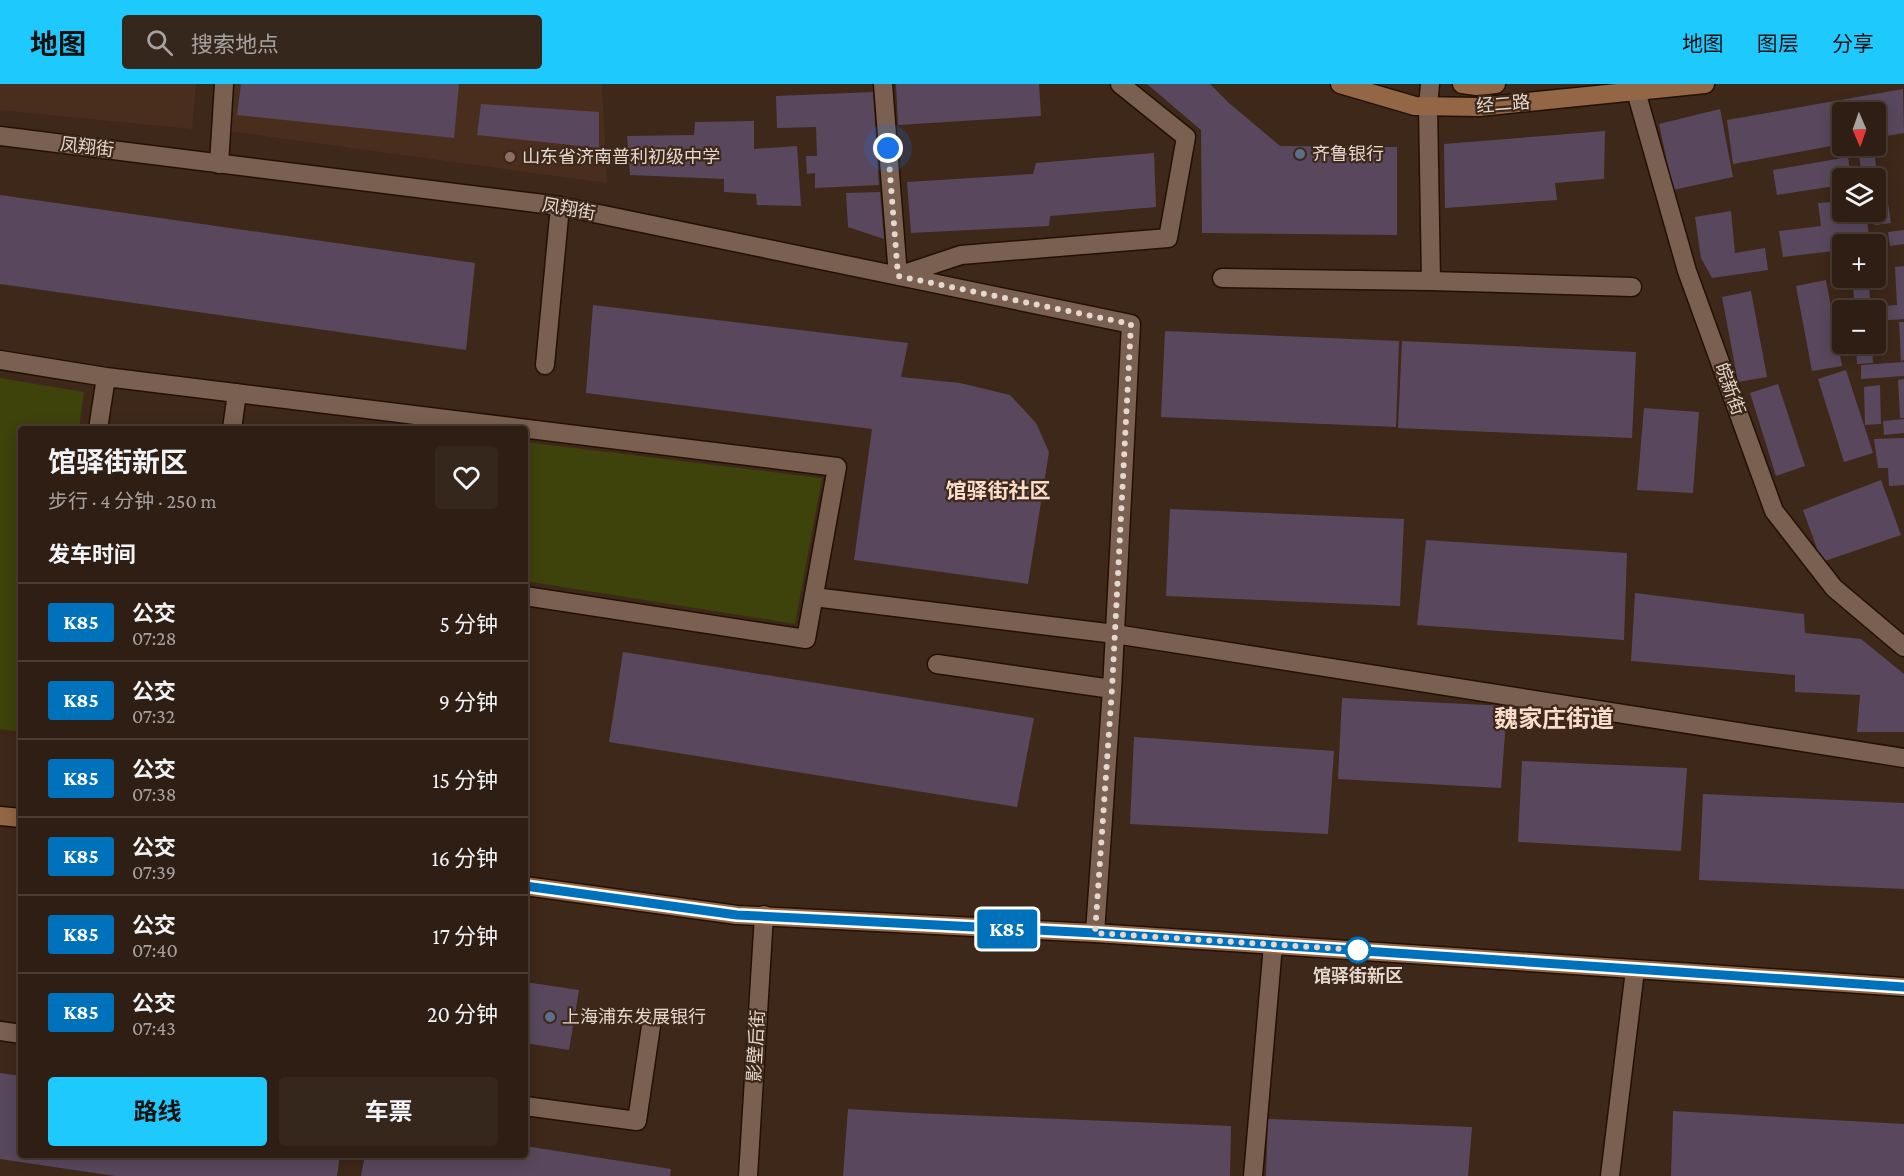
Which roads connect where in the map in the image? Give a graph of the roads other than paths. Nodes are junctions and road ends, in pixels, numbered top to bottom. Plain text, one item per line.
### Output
1 (224, 84) edge
2 (883, 84) edge
3 (1120, 84) edge
4 (1340, 84) edge
5 (1430, 84) edge
6 (1462, 84) edge
7 (1496, 84) edge
8 (1705, 84) edge
9 (1637, 88) edge
10 (1428, 106) junction
11 (0, 136) edge
12 (219, 164) junction
13 (560, 206) junction
14 (898, 276) junction
15 (1222, 278) dead end
16 (1431, 281) junction
17 (1632, 287) dead end
18 (0, 360) edge
19 (545, 365) dead end
20 (106, 377) junction
21 (237, 393) junction
22 (98, 426) edge
23 (232, 426) edge
24 (505, 426) edge
25 (528, 429) edge
26 (528, 596) edge
27 (814, 597) junction
28 (1115, 633) junction
29 (1904, 647) edge
30 (937, 664) dead end
31 (1112, 689) junction
32 (1904, 758) edge
33 (0, 816) edge
34 (18, 818) edge
35 (528, 886) edge
36 (764, 915) junction
37 (1095, 933) junction
38 (1273, 945) junction
39 (1635, 970) junction
40 (1904, 987) edge
41 (651, 1026) dead end
42 (0, 1031) edge
43 (18, 1034) edge
44 (528, 1106) edge
45 (748, 1176) edge
46 (1253, 1176) edge
47 (1610, 1176) edge

1 - 12 street
2 - 14 street
3 - 14 street
4 - 10 main road, 经二路
5 - 10 street
6 - 7 main road, 经二路
8 - 9 main road, 经二路
9 - 10 main road, 经二路
9 - 29 street, 皖新街
10 - 16 street
11 - 12 street, 凤翔街
12 - 13 street, 凤翔街
13 - 14 street, 凤翔街
13 - 19 street
14 - 28 street, 凤翔街
15 - 16 street
16 - 17 street
18 - 20 street
20 - 21 street
20 - 22 street
21 - 23 street
21 - 24 street
25 - 27 street
26 - 27 street
27 - 28 street
28 - 31 street
28 - 32 street
30 - 31 street
31 - 37 street
33 - 34 main road
35 - 36 main road
36 - 37 main road
36 - 45 street, 影壁后街
37 - 38 main road
38 - 39 main road
38 - 46 street
39 - 40 main road
39 - 47 street
41 - 44 street
42 - 43 street

